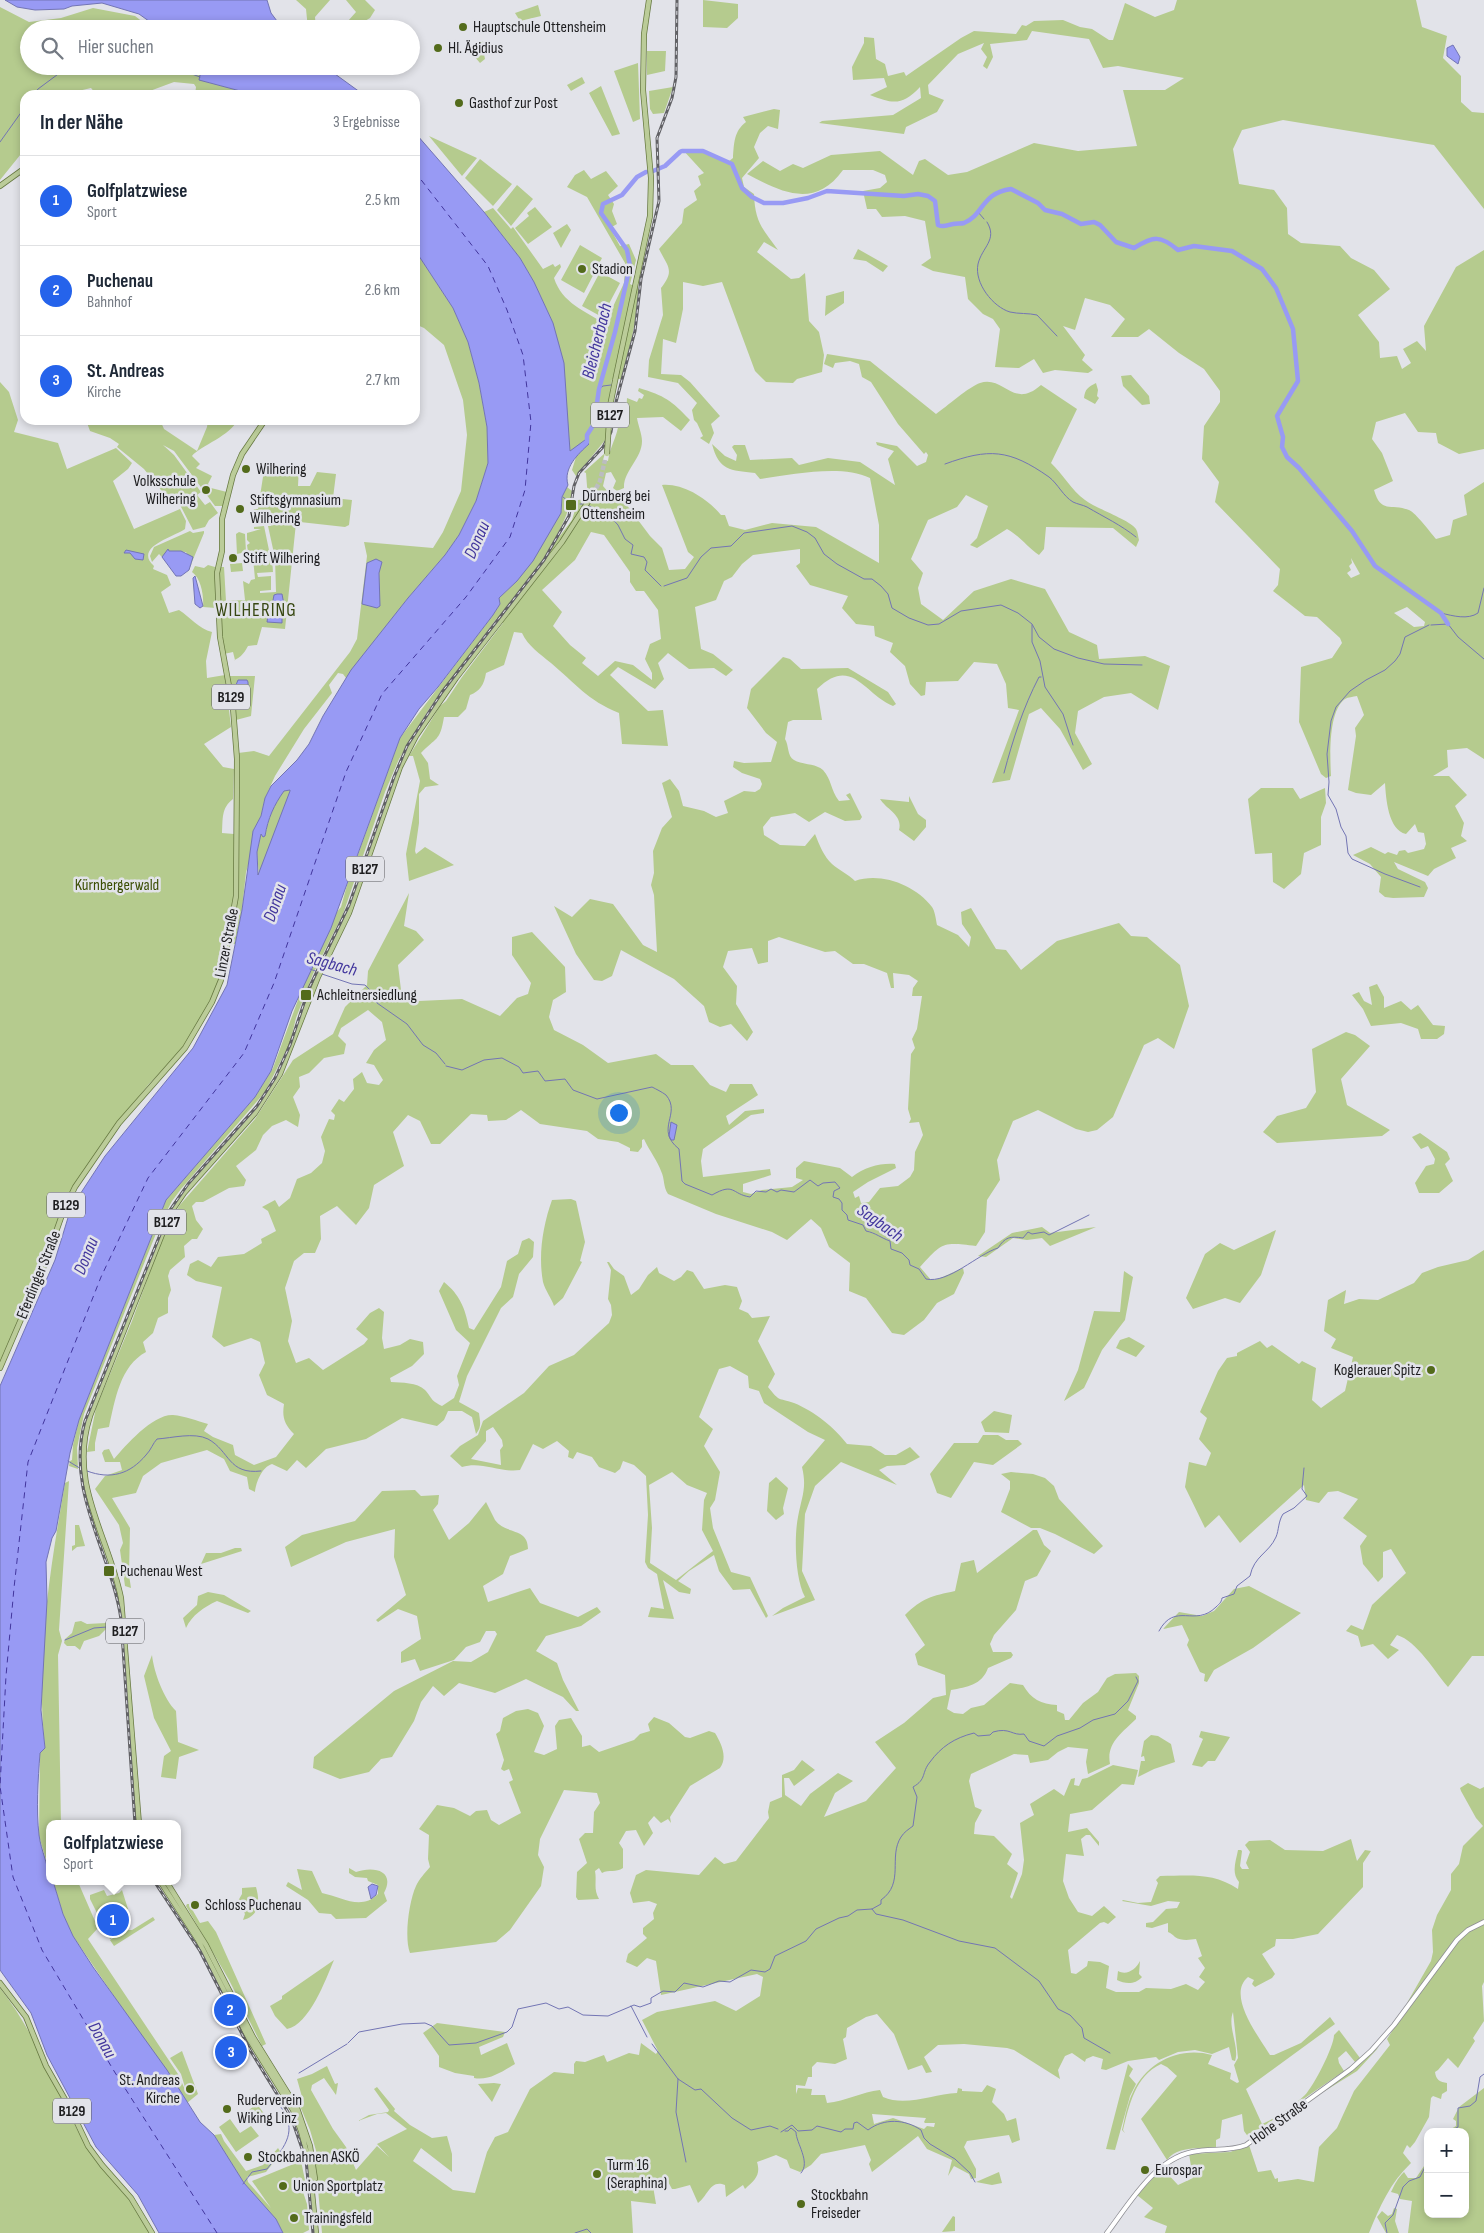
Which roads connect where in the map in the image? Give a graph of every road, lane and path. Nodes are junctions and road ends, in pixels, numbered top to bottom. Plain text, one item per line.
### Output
1 (644, 0) edge
2 (649, 0) edge
3 (647, 14) junction
4 (20, 172) edge
5 (0, 186) edge
6 (262, 425) edge
7 (605, 460) tunnel mouth
8 (592, 496) tunnel mouth
9 (170, 1064) joint
10 (0, 1368) edge
11 (139, 1820) edge
12 (163, 1885) edge
13 (168, 1885) edge
14 (1484, 1922) edge
15 (0, 1983) edge
16 (152, 2233) edge
17 (318, 2233) edge
18 (1107, 2233) edge

1 - 3 main road
2 - 3 main road, B127
3 - 7 main road, B127, bridge
4 - 5 main road
6 - 9 main road, Linzer Straße / B129
8 - 11 main road, B127
9 - 10 main road, Eferdinger Straße / B129
12 - 17 main road
13 - 17 main road
14 - 18 main road, Hohe Straße
15 - 16 main road, B129

